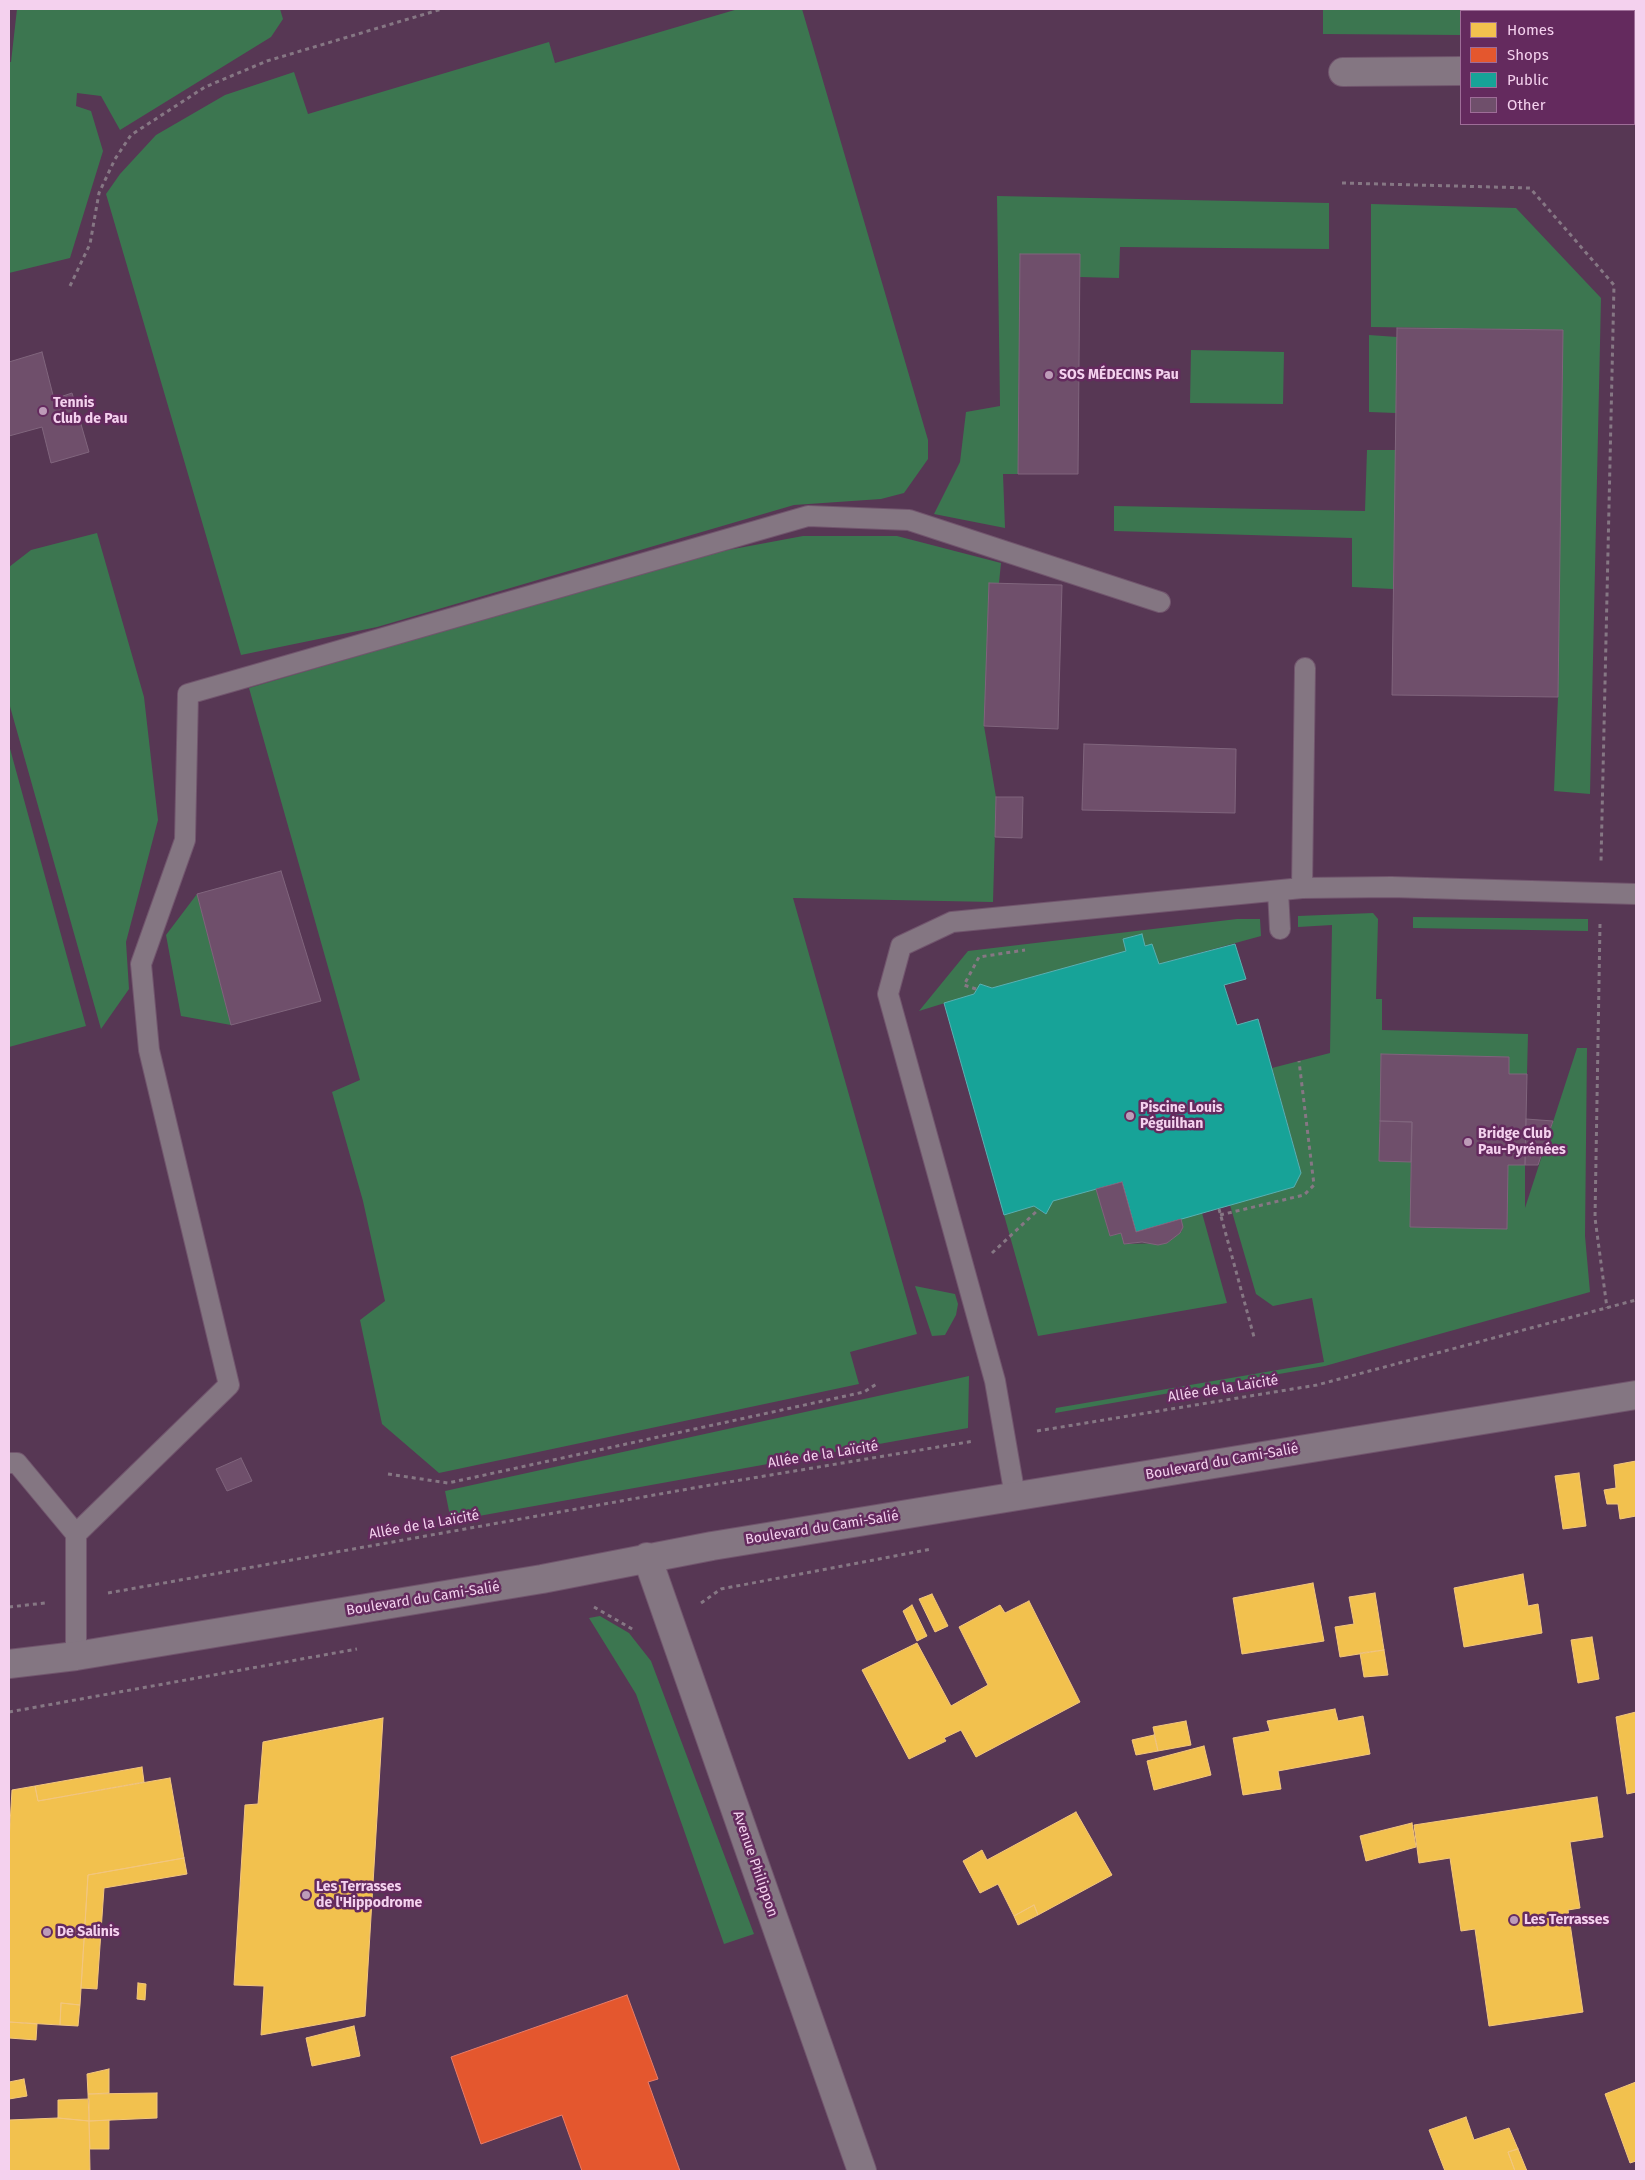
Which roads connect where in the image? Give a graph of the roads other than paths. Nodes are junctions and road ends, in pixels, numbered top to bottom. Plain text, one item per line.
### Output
1 (1460, 71) edge
2 (1343, 72) dead end
3 (1160, 602) dead end
4 (1306, 668) dead end
5 (1302, 888) junction
6 (1278, 891) junction
7 (1636, 894) edge
8 (1280, 929) dead end
9 (1636, 1395) edge
10 (9, 1463) edge
11 (1015, 1496) junction
12 (76, 1534) junction
13 (647, 1557) junction
14 (76, 1656) junction
15 (9, 1664) edge
16 (862, 2171) edge

1 - 2 street
3 - 12 lane
4 - 5 lane
5 - 6 lane
5 - 7 lane
6 - 8 lane
6 - 11 lane
9 - 11 street, Boulevard du Cami-Salié
10 - 12 lane
11 - 13 street, Boulevard du Cami-Salié
12 - 14 lane
13 - 14 street, Boulevard du Cami-Salié
13 - 16 street, Avenue Philippon
14 - 15 street, Boulevard du Cami-Salié

